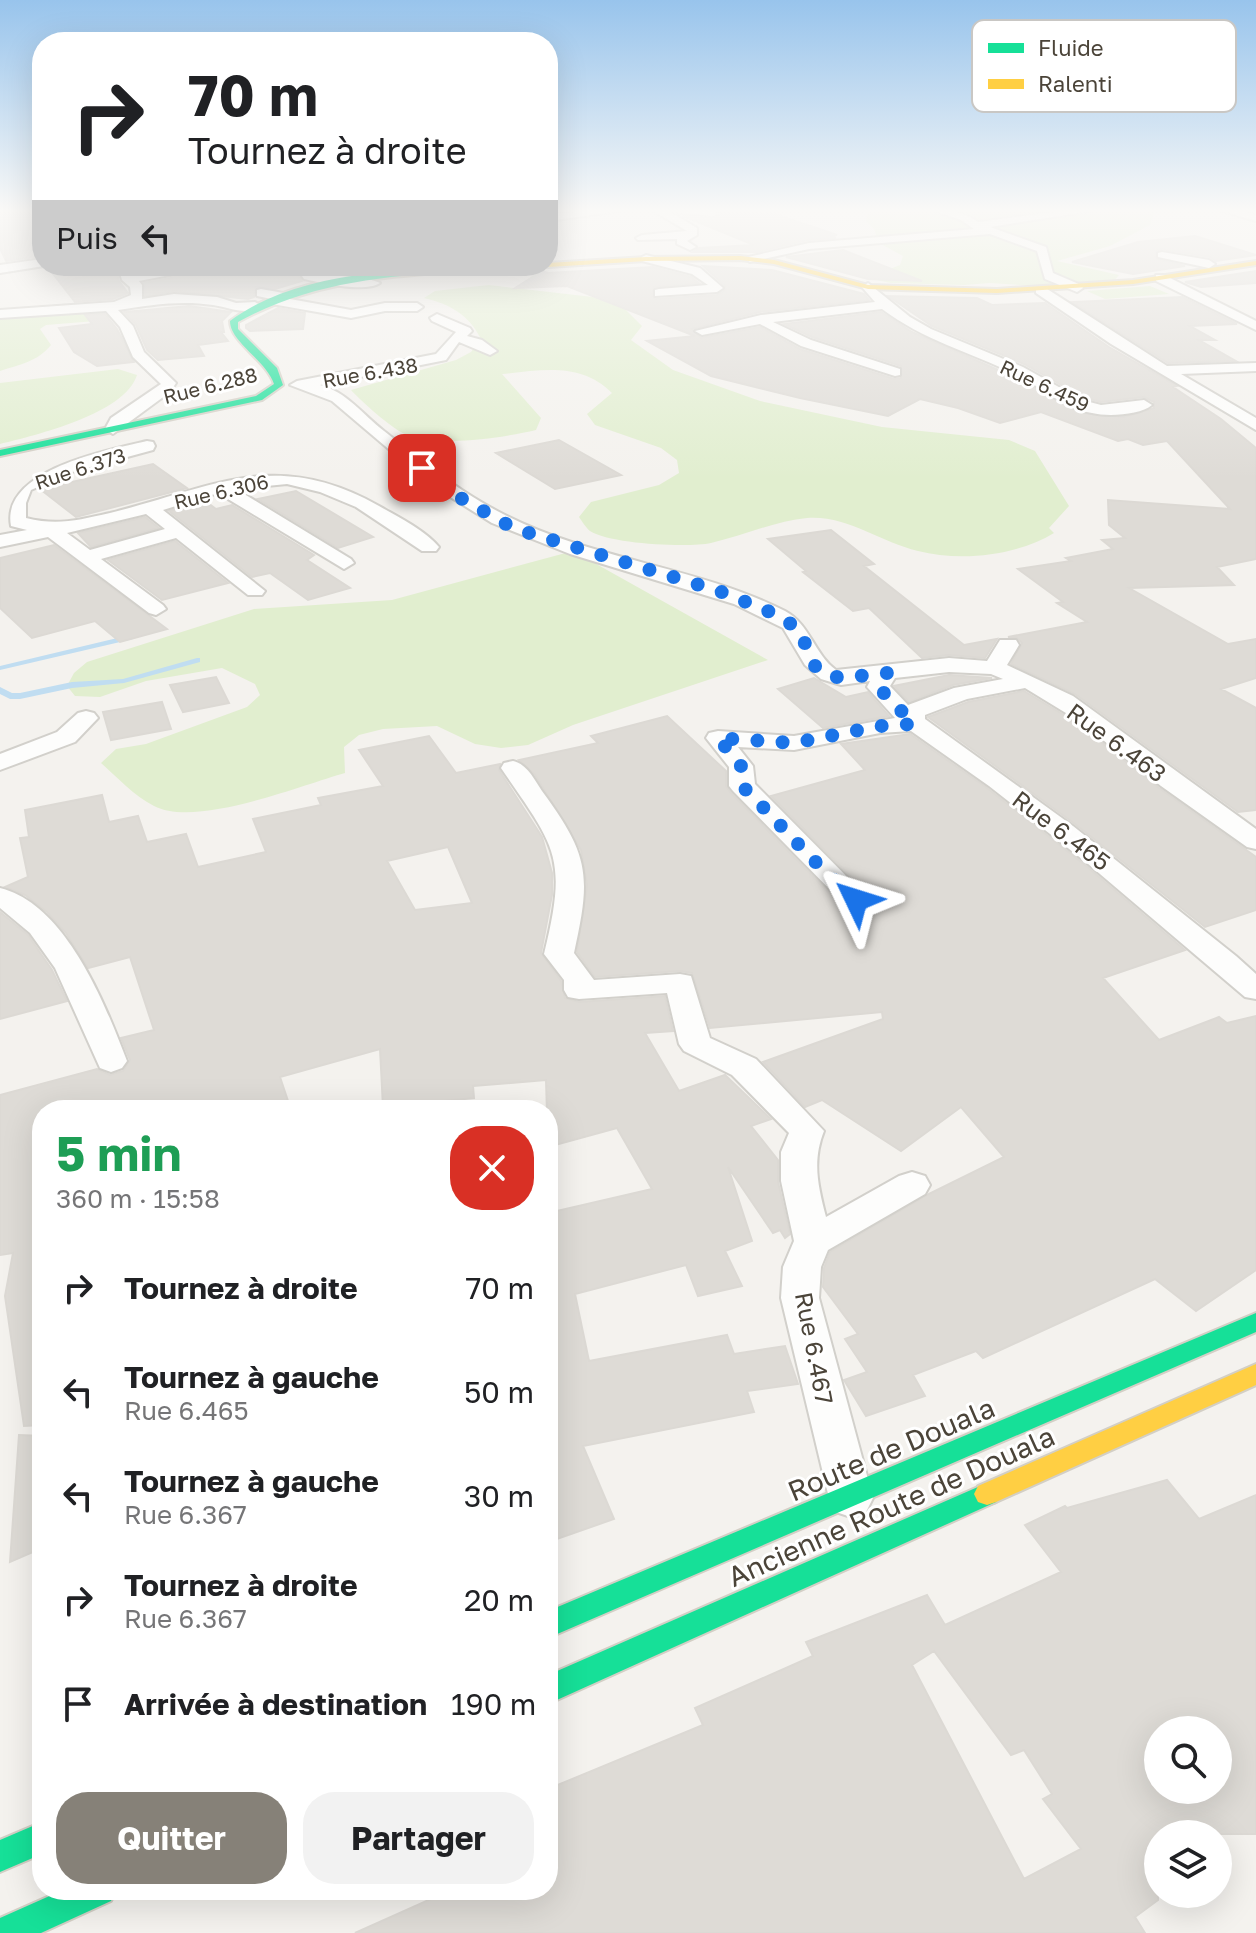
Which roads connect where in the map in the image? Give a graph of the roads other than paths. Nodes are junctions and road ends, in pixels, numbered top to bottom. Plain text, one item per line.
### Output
1 (131, 299) edge
2 (158, 299) edge
3 (166, 299) edge
4 (260, 299) edge
5 (281, 299) edge
6 (877, 299) edge
7 (1052, 299) edge
8 (1202, 299) edge
9 (194, 300) junction
10 (257, 300) junction
11 (882, 305) junction
12 (109, 307) junction
13 (207, 307) dead end
14 (417, 307) dead end
15 (0, 312) edge
16 (437, 318) dead end
17 (761, 319) junction
18 (1256, 326) edge
19 (702, 331) dead end
20 (459, 338) junction
21 (490, 351) dead end
22 (1256, 367) edge
23 (1165, 370) junction
24 (895, 372) dead end
25 (288, 385) junction
26 (1144, 405) dead end
27 (1256, 425) edge
28 (113, 429) junction
29 (147, 446) dead end
30 (0, 453) edge
31 (224, 489) junction
32 (149, 508) junction
33 (51, 530) junction
34 (176, 532) junction
35 (0, 541) edge
36 (429, 547) dead end
37 (85, 557) junction
38 (344, 563) dead end
39 (255, 591) dead end
40 (156, 609) dead end
41 (1008, 645) dead end
42 (994, 668) junction
43 (887, 673) junction
44 (1027, 681) junction
45 (86, 718) dead end
46 (914, 724) junction
47 (0, 763) edge
48 (513, 768) dead end
49 (1256, 841) edge
50 (0, 896) edge
51 (856, 900) dead end
52 (1256, 990) edge
53 (111, 1061) dead end
54 (912, 1185) dead end
55 (813, 1241) junction
56 (1256, 1322) edge
57 (1256, 1374) edge
58 (851, 1498) junction
59 (558, 1621) edge
60 (558, 1686) edge
61 (32, 1842) edge
62 (0, 1856) edge
63 (78, 1900) edge
64 (4, 1933) edge

1 - 12 street
2 - 12 street
3 - 9 street
4 - 10 street
5 - 14 street
6 - 11 street, Rue 6.459
7 - 23 street
8 - 18 street
9 - 10 street
9 - 13 street
10 - 25 street, Rue 6.288
11 - 17 street
11 - 26 street, Rue 6.459
12 - 15 street
12 - 28 street
16 - 20 street
17 - 19 street
17 - 24 street
20 - 21 street
20 - 25 street, Rue 6.438
22 - 23 street
23 - 27 street
25 - 28 street, Rue 6.288
25 - 43 street, Rue 6.463
28 - 30 street, Rue 6.288
29 - 33 street, Rue 6.373
31 - 32 street, Rue 6.306
31 - 36 street, Rue 6.306
31 - 38 street
32 - 33 street, Rue 6.306
32 - 34 street
33 - 35 street, Rue 6.306
33 - 37 street, Rue 6.373
34 - 37 street
34 - 39 street
37 - 40 street, Rue 6.373
41 - 42 street
42 - 43 street, Rue 6.463
42 - 44 street, Rue 6.463
43 - 46 street, Rue 6.465
44 - 46 street
44 - 49 street, Rue 6.463
45 - 47 street
46 - 51 street
46 - 52 street, Rue 6.465
48 - 55 street
50 - 53 street
54 - 55 street
55 - 58 street, Rue 6.467
56 - 58 street, Route de Douala
57 - 60 street, Ancienne Route de Douala
58 - 59 street, Route de Douala
61 - 62 street
63 - 64 street

